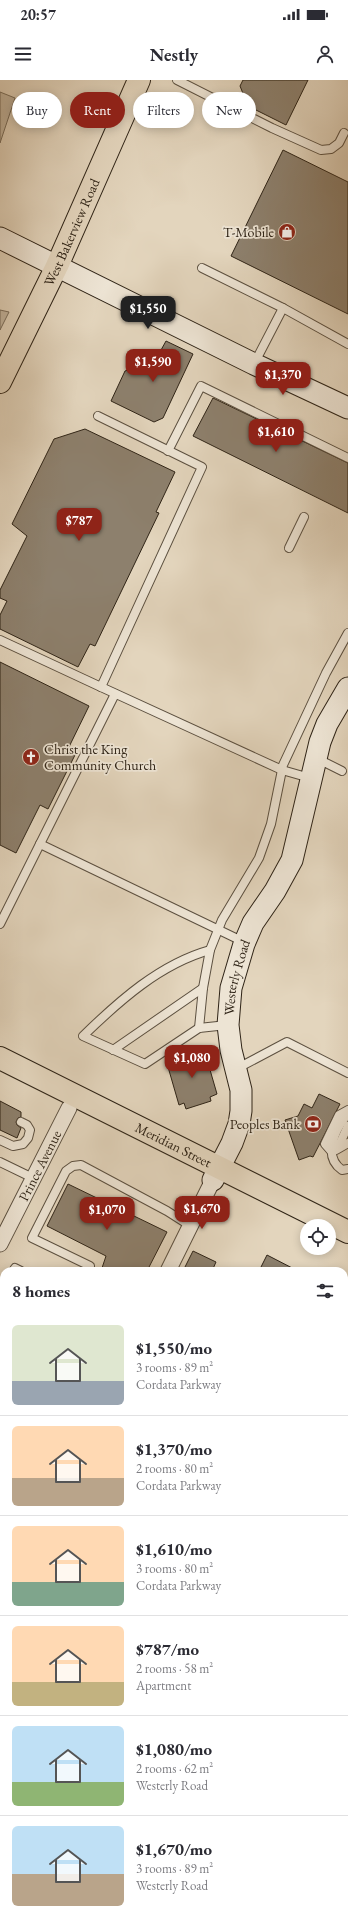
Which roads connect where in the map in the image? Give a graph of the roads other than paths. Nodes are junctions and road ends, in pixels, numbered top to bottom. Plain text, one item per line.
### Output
1 (139, 80) edge
2 (177, 80) edge
3 (344, 133) dead end
4 (0, 238) edge
5 (57, 266) junction
6 (202, 268) dead end
7 (283, 308) junction
8 (348, 344) edge
9 (254, 364) junction
10 (0, 382) edge
11 (326, 398) junction
12 (348, 400) edge
13 (348, 408) edge
14 (98, 416) dead end
15 (168, 450) junction
16 (348, 458) edge
17 (304, 517) dead end
18 (289, 548) dead end
19 (347, 636) edge
20 (0, 640) edge
21 (102, 687) junction
22 (348, 688) edge
23 (115, 694) junction
24 (315, 758) junction
25 (282, 770) junction
26 (342, 771) dead end
27 (310, 778) junction
28 (40, 844) junction
29 (0, 924) edge
30 (217, 930) junction
31 (245, 942) junction
32 (210, 950) junction
33 (203, 988) junction
34 (228, 1025) junction
35 (199, 1028) junction
36 (113, 1050) junction
37 (0, 1058) edge
38 (236, 1069) junction
39 (348, 1073) edge
40 (0, 1074) edge
41 (68, 1108) junction
42 (348, 1110) edge
43 (348, 1114) edge
44 (127, 1121) junction
45 (21, 1122) dead end
46 (348, 1126) edge
47 (0, 1140) edge
48 (348, 1140) edge
49 (348, 1143) edge
50 (332, 1152) junction
51 (0, 1162) edge
52 (348, 1169) edge
53 (216, 1173) junction
54 (33, 1178) junction
55 (300, 1223) edge
56 (190, 1225) junction
57 (348, 1232) edge
58 (336, 1239) edge
59 (336, 1241) edge
60 (348, 1241) edge
61 (0, 1244) edge
62 (348, 1247) edge
63 (90, 1267) edge
64 (170, 1267) edge

1 - 5 main road, West Bakerview Road
2 - 3 lane
4 - 5 street
5 - 9 street
5 - 10 main road, West Bakerview Road
6 - 7 lane
7 - 8 lane
7 - 9 lane
9 - 11 street
11 - 12 street
11 - 13 street
14 - 15 lane
15 - 16 lane
15 - 21 lane
17 - 18 lane
19 - 25 lane
20 - 21 lane
21 - 23 lane
22 - 24 street, Westerly Road
23 - 25 lane
23 - 28 lane
24 - 26 lane
24 - 27 street, Westerly Road
25 - 27 lane
25 - 30 lane
27 - 31 street, Westerly Road
28 - 29 lane
28 - 30 lane
30 - 31 lane
30 - 32 lane
31 - 34 street, Westerly Road
32 - 33 lane
32 - 36 lane
33 - 35 lane
33 - 36 lane
34 - 35 lane
34 - 38 street, Westerly Road
35 - 36 lane
37 - 44 main road, Meridian Street
38 - 39 lane
38 - 53 street, Westerly Road
40 - 41 main road, Meridian Street
41 - 44 main road
41 - 53 main road, Meridian Street
41 - 54 street, Prince Avenue
42 - 50 lane
43 - 50 lane
44 - 53 main road, Meridian Street
45 - 47 lane
46 - 50 lane
48 - 50 lane
49 - 50 lane
50 - 52 lane
51 - 54 lane
53 - 55 main road, Meridian Street
53 - 56 street, Westerly Road
53 - 57 main road, Meridian Street
54 - 61 street, Prince Avenue
56 - 63 lane
56 - 64 street, Westerly Road
58 - 60 main road
59 - 62 main road

